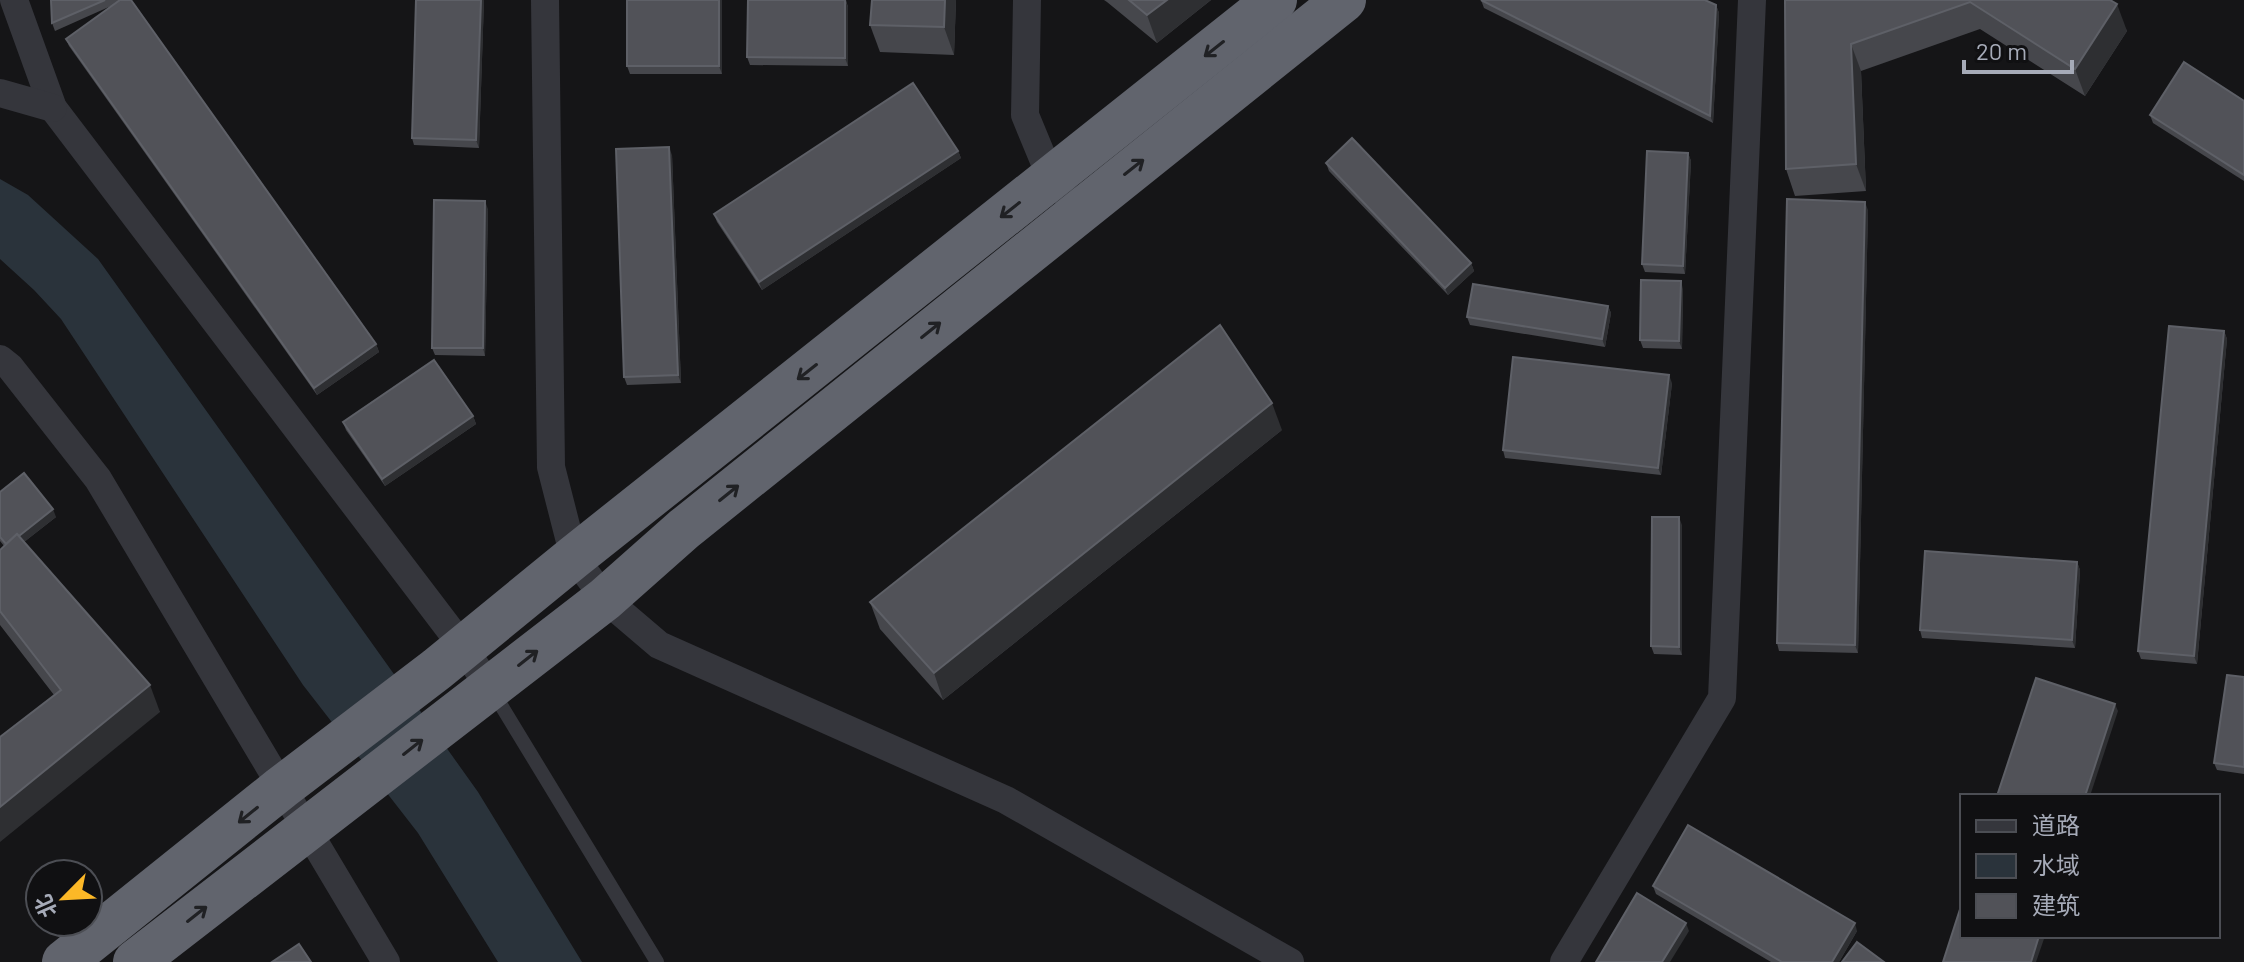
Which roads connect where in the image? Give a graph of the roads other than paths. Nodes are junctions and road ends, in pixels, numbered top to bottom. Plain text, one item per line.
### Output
1 (14, 0) edge
2 (545, 0) edge
3 (1027, 0) edge
4 (1275, 0) edge
5 (1344, 0) edge
6 (1752, 0) edge
7 (0, 93) edge
8 (53, 108) junction
9 (1051, 178) junction
10 (1078, 211) junction
11 (3, 367) edge
12 (574, 557) junction
13 (605, 599) junction
14 (450, 658) junction
15 (478, 697) junction
16 (281, 788) junction
17 (306, 830) junction
18 (64, 962) edge
19 (135, 962) edge
20 (386, 962) edge
21 (657, 962) edge
22 (1290, 962) edge
23 (1564, 962) edge

1 - 8 street
2 - 12 street
3 - 9 street
4 -> 9 highway
10 -> 5 highway
6 - 23 street
7 - 8 street
8 - 14 street
9 - 10 street
9 -> 12 highway
13 -> 10 highway
11 - 16 street
12 - 13 street
12 - 14 highway
15 -> 13 highway
13 - 22 street
14 - 15 street
14 - 16 highway
17 -> 15 highway
15 - 21 lane
16 - 17 street
16 -> 18 highway
19 -> 17 highway
17 - 20 street

